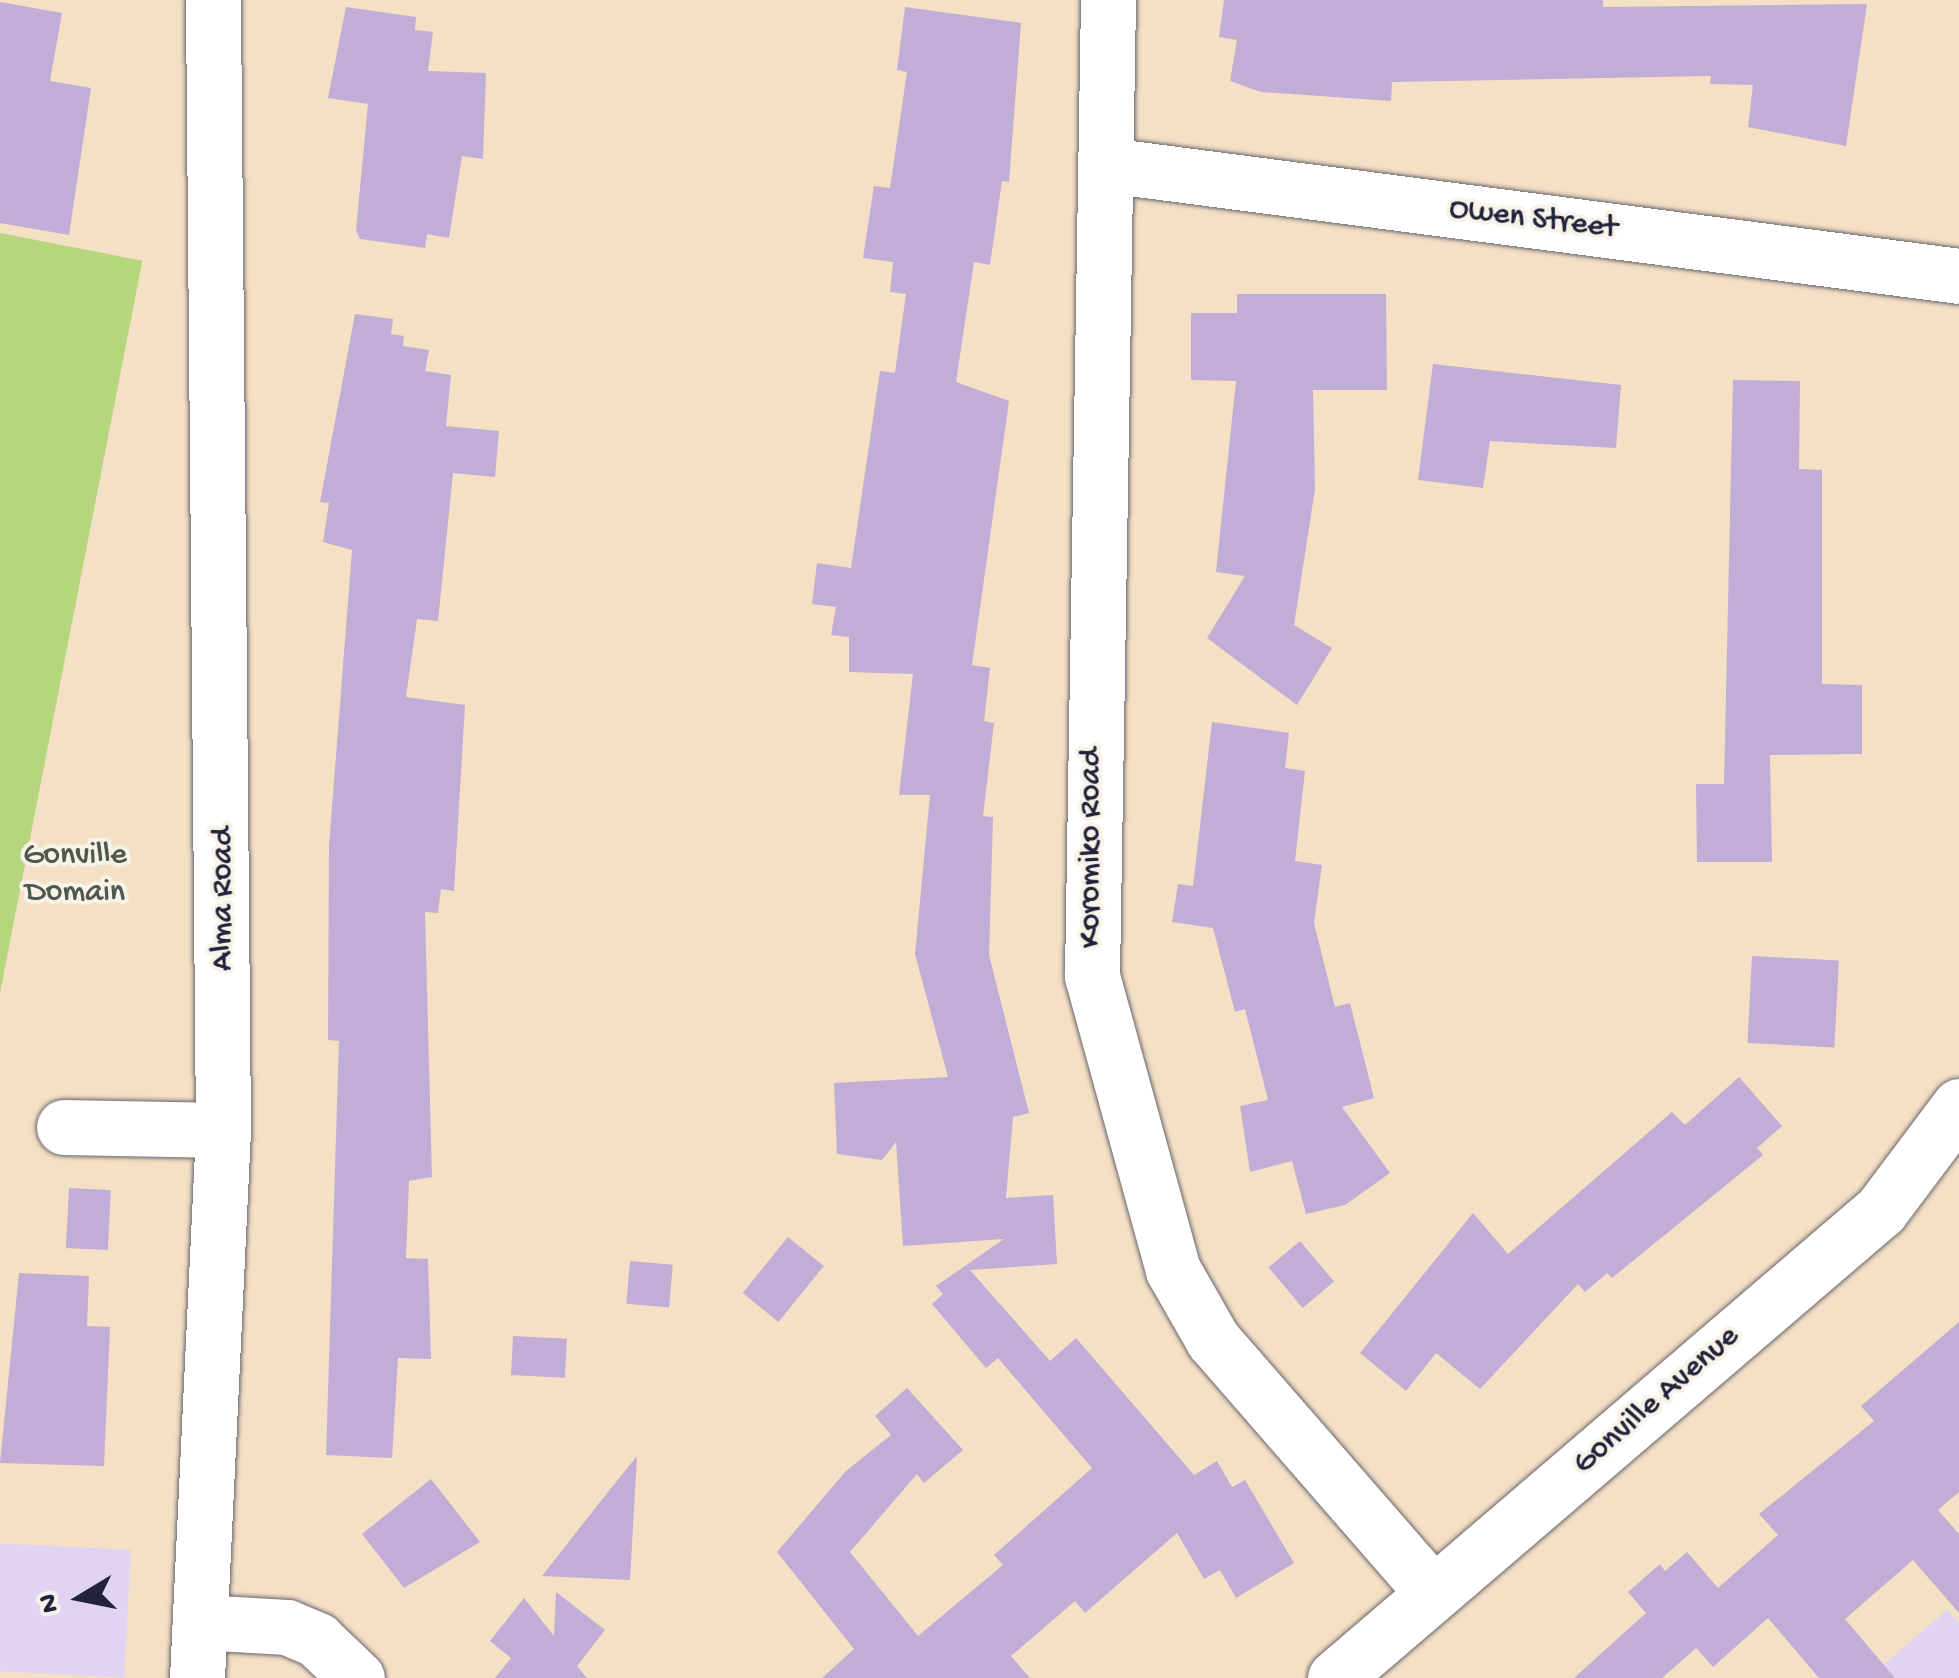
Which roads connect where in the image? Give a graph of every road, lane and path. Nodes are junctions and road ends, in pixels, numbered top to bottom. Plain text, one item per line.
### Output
1 (213, 0) edge
2 (1108, 0) edge
3 (1107, 164) junction
4 (1959, 276) edge
5 (1959, 1106) edge
6 (64, 1128) dead end
7 (223, 1130) junction
8 (1433, 1593) junction
9 (200, 1622) junction
10 (197, 1678) edge
11 (356, 1678) edge
12 (1336, 1678) edge

1 - 7 street, Alma Road
2 - 3 street, Koromiko Road
3 - 4 street, Owen Street
3 - 8 street, Koromiko Road
5 - 8 street, Gonville Avenue
6 - 7 street
7 - 9 street, Alma Road
8 - 12 street, Gonville Avenue
9 - 10 street, Alma Road
9 - 11 street

